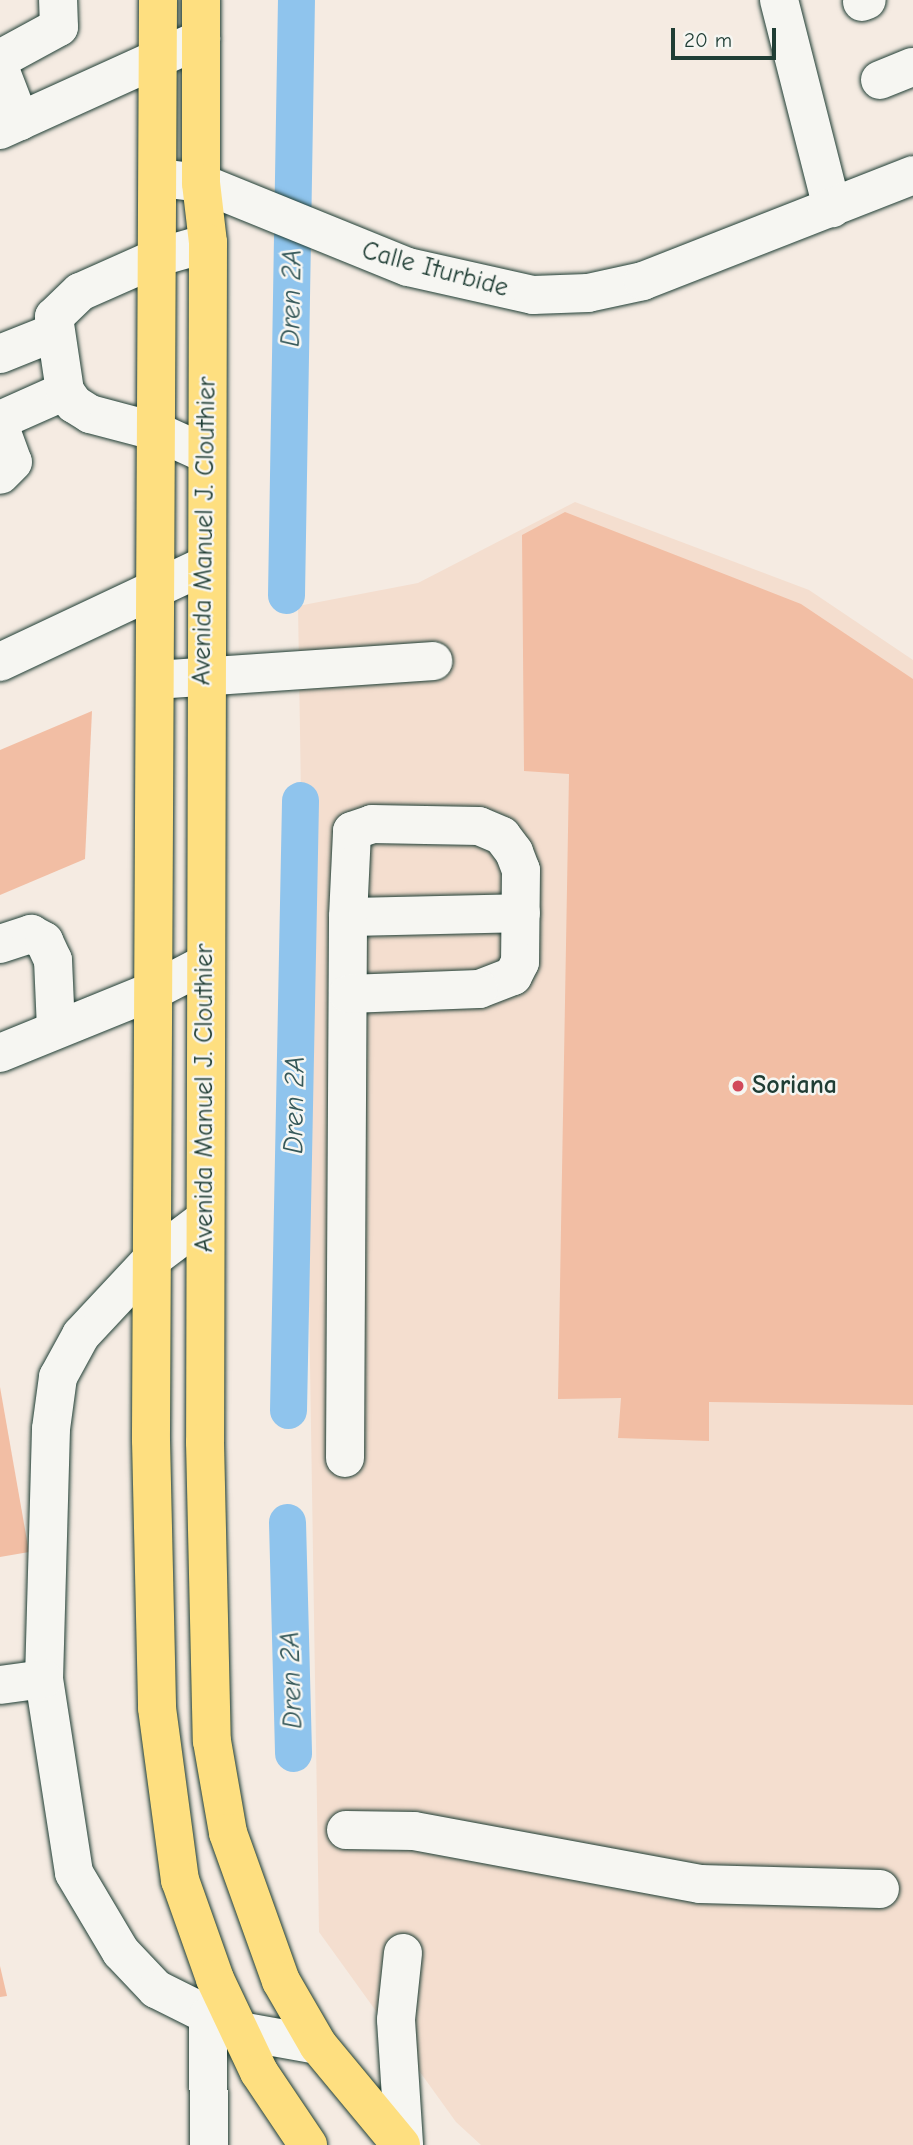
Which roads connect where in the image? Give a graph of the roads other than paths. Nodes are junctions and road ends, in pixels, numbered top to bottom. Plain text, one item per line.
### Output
1 (58, 0) edge
2 (158, 0) edge
3 (201, 0) edge
4 (779, 0) edge
5 (201, 39) junction
6 (158, 57) junction
7 (0, 59) edge
8 (0, 68) edge
9 (10, 125) edge
10 (913, 175) edge
11 (160, 178) junction
12 (201, 183) junction
13 (832, 208) junction
14 (208, 243) junction
15 (159, 257) junction
16 (55, 332) junction
17 (0, 354) edge
18 (65, 391) junction
19 (0, 420) edge
20 (0, 427) edge
21 (158, 432) junction
22 (206, 454) junction
23 (0, 475) edge
24 (204, 566) junction
25 (157, 590) junction
26 (0, 662) edge
27 (433, 662) dead end
28 (204, 674) junction
29 (156, 680) junction
30 (521, 913) junction
31 (348, 917) junction
32 (0, 944) edge
33 (205, 964) junction
34 (155, 990) junction
35 (348, 995) junction
36 (56, 1029) junction
37 (0, 1053) edge
38 (205, 1219) junction
39 (152, 1259) junction
40 (345, 1458) dead end
41 (44, 1679) junction
42 (0, 1685) edge
43 (346, 1829) dead end
44 (880, 1889) dead end
45 (403, 1953) dead end
46 (224, 2024) junction
47 (318, 2045) junction
48 (209, 2145) edge
49 (308, 2145) edge
50 (403, 2145) edge

1 - 7 street
2 - 6 main road, Avenida Manuel J. Clouthier
3 - 5 main road, Avenida Manuel J. Clouthier
4 - 13 street
5 - 6 street
5 - 12 main road, Avenida Manuel J. Clouthier
6 - 9 street
6 - 11 main road, Avenida Manuel J. Clouthier
8 - 9 street
10 - 13 street, Calle Iturbide
11 - 12 street, Calle Iturbide
11 - 15 main road, Avenida Manuel J. Clouthier
12 - 13 street, Calle Iturbide
12 - 14 main road, Avenida Manuel J. Clouthier
14 - 15 street
14 - 22 main road, Avenida Manuel J. Clouthier
15 - 16 street
15 - 21 main road, Avenida Manuel J. Clouthier
16 - 17 street
16 - 18 street
18 - 19 street
18 - 21 street
20 - 23 street
21 - 22 street
21 - 25 main road, Avenida Manuel J. Clouthier
22 - 24 main road, Avenida Manuel J. Clouthier
24 - 25 street
24 - 28 main road, Avenida Manuel J. Clouthier
25 - 26 street
25 - 29 main road, Avenida Manuel J. Clouthier
27 - 28 street
28 - 29 street
28 - 33 main road, Avenida Manuel J. Clouthier
29 - 34 main road, Avenida Manuel J. Clouthier
30 - 31 street
30 - 31 street
30 - 35 street
31 - 35 street
32 - 36 street
33 - 34 street
33 - 38 main road, Avenida Manuel J. Clouthier
34 - 36 street
34 - 39 main road, Avenida Manuel J. Clouthier
35 - 40 street
36 - 37 street
38 - 39 street
38 - 47 main road, Avenida Manuel J. Clouthier
39 - 41 street
39 - 46 main road, Avenida Manuel J. Clouthier
41 - 42 street
41 - 46 street
43 - 44 street
45 - 50 street
46 - 47 street
46 - 48 street
46 - 49 main road, Avenida Manuel J. Clouthier
47 - 50 main road, Avenida Manuel J. Clouthier

